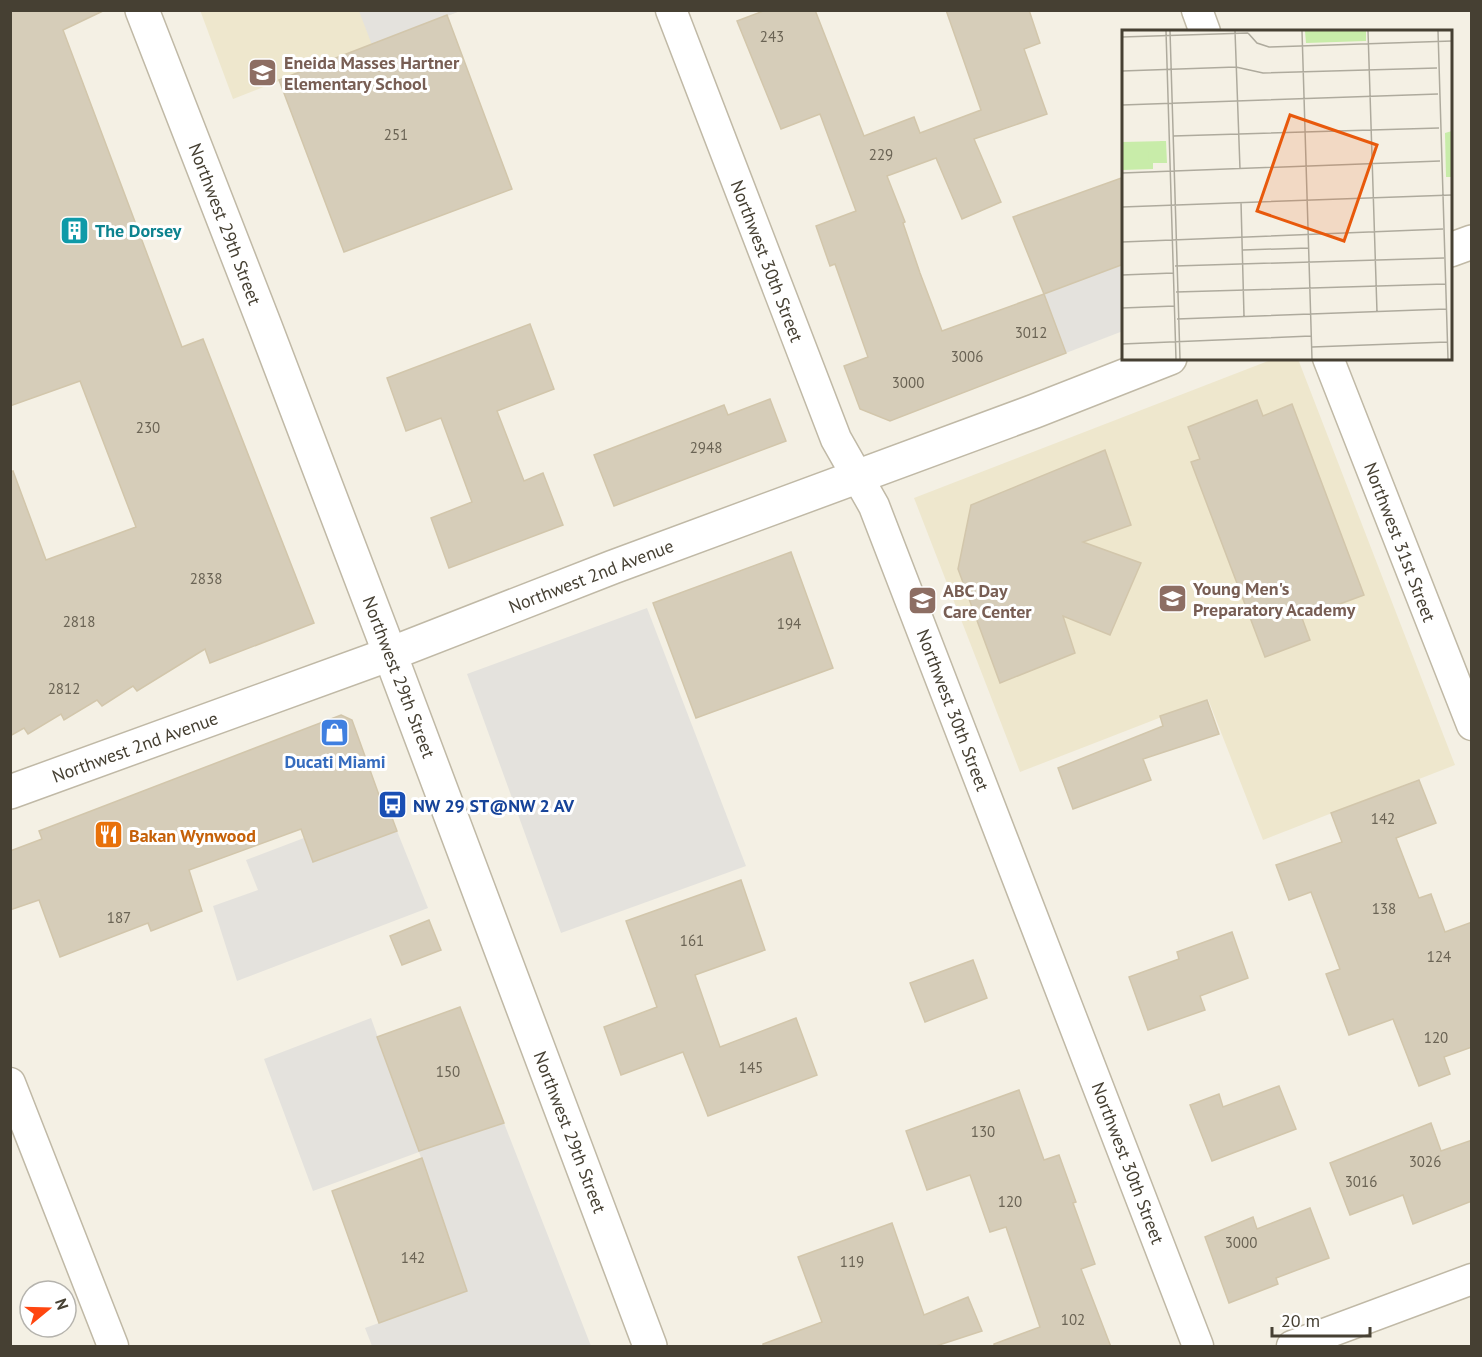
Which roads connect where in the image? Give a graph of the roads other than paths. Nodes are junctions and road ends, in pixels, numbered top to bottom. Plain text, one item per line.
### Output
1 (142, 10) edge
2 (671, 10) edge
3 (1197, 10) edge
4 (1204, 30) edge
5 (1472, 242) edge
6 (1452, 249) edge
7 (1165, 360) edge
8 (1329, 360) edge
9 (857, 477) junction
10 (390, 654) junction
11 (1472, 725) edge
12 (10, 792) edge
13 (10, 1083) edge
14 (1472, 1279) edge
15 (113, 1347) edge
16 (650, 1347) edge
17 (1198, 1347) edge
18 (1292, 1347) edge

1 - 10 street, Northwest 29th Street
2 - 9 street, Northwest 30th Street
3 - 4 street
5 - 6 street
7 - 9 street, Northwest 2nd Avenue
8 - 11 street, Northwest 31st Street
9 - 10 street, Northwest 2nd Avenue
9 - 17 street, Northwest 30th Street
10 - 12 street, Northwest 2nd Avenue
10 - 16 street, Northwest 29th Street
13 - 15 street
14 - 18 street

